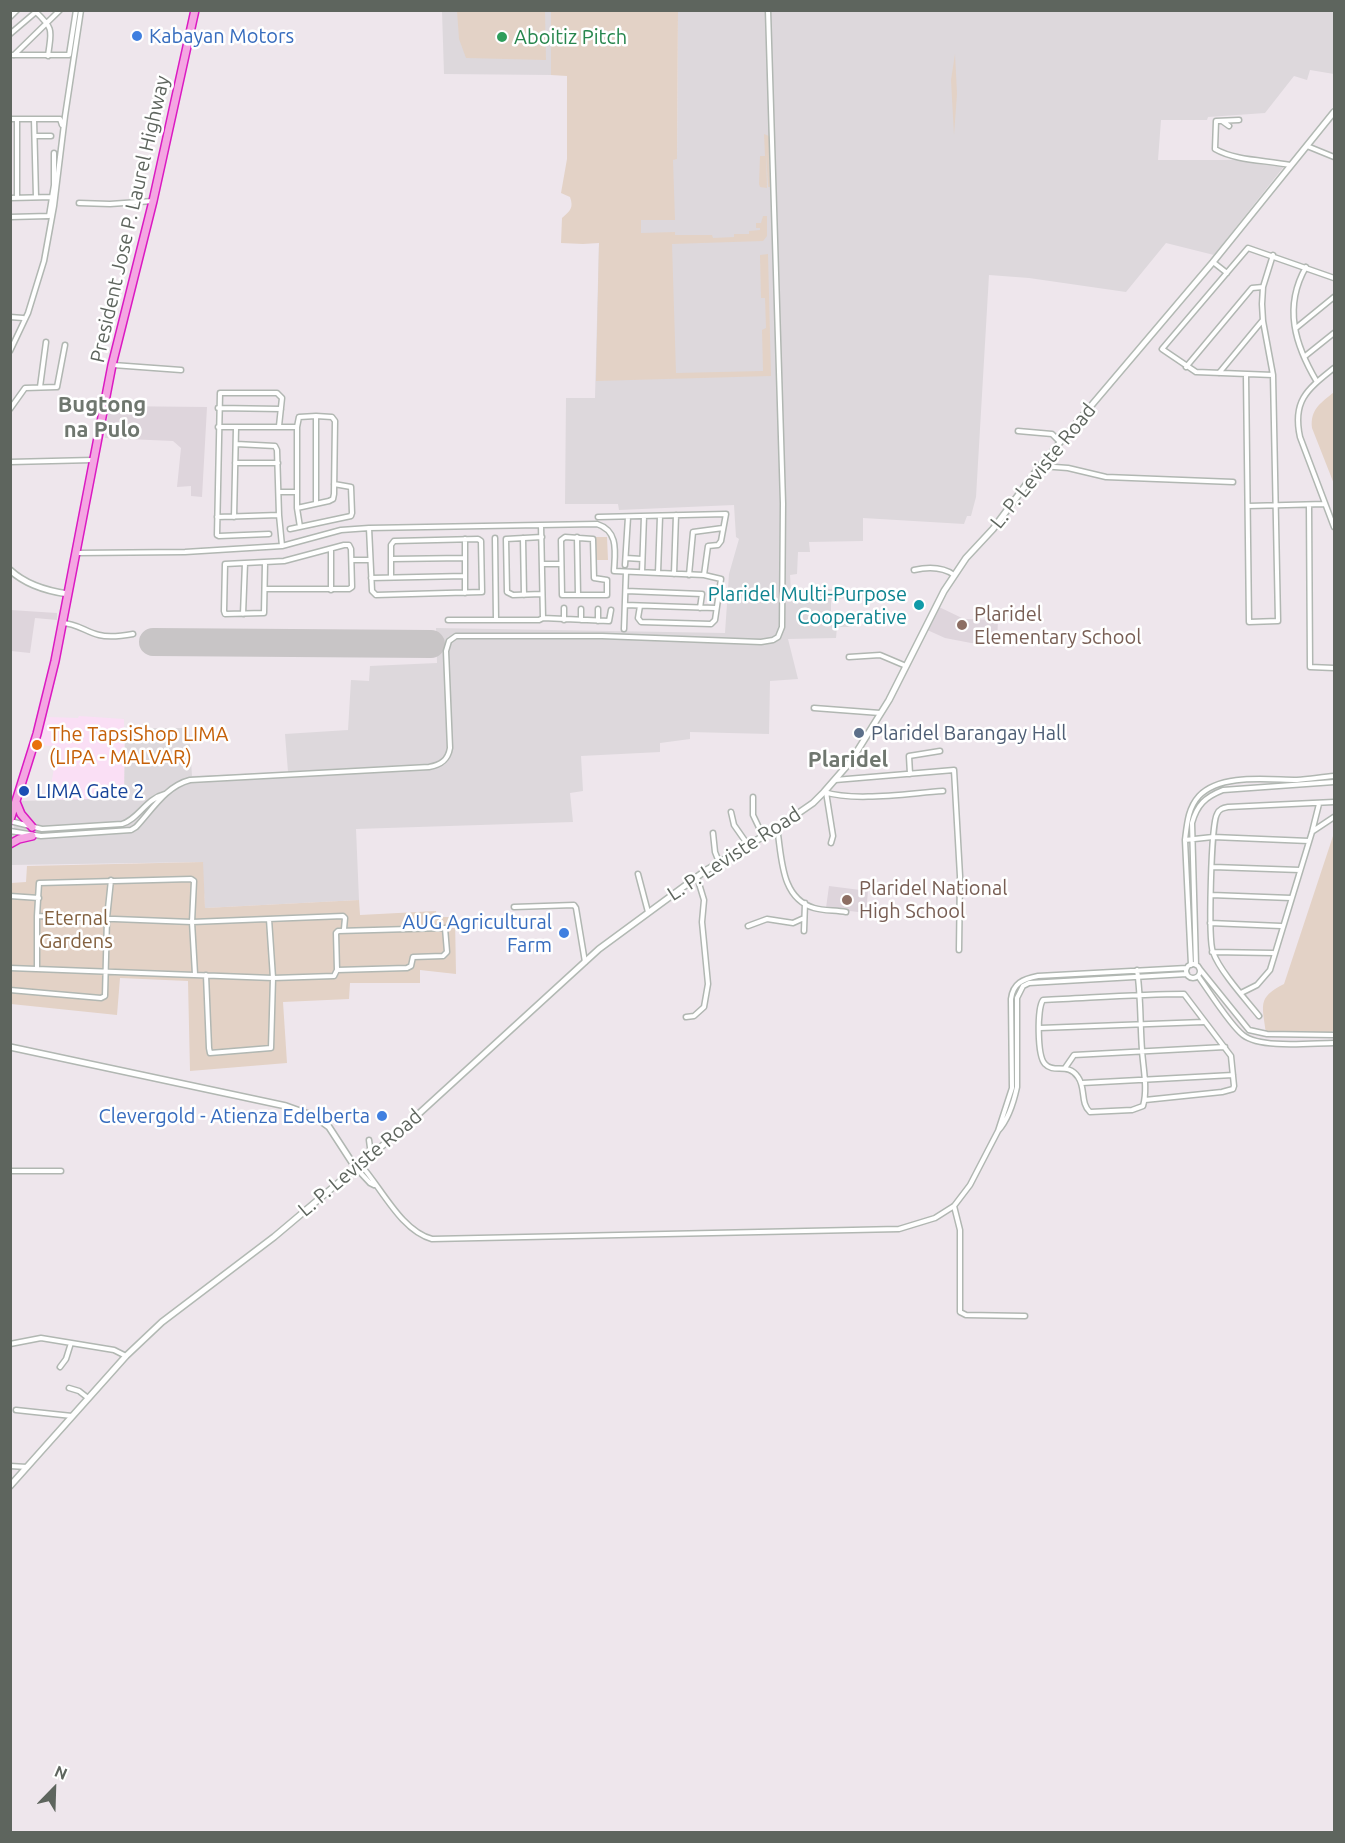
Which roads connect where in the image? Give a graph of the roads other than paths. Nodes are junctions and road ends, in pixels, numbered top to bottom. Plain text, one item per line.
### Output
1 (17, 10) edge
2 (60, 10) edge
3 (78, 10) edge
4 (195, 10) edge
5 (768, 10) edge
6 (36, 11) edge
7 (10, 16) edge
8 (48, 24) junction
9 (10, 34) edge
10 (12, 55) edge
11 (48, 56) junction
12 (1335, 112) edge
13 (10, 119) edge
14 (17, 119) junction
15 (34, 119) junction
16 (1221, 120) junction
17 (1239, 120) dead end
18 (1229, 126) dead end
19 (61, 131) dead end
20 (34, 136) junction
21 (51, 136) dead end
22 (1306, 146) junction
23 (47, 153) dead end
24 (1335, 157) edge
25 (1290, 165) junction
26 (36, 197) junction
27 (53, 197) junction
28 (10, 198) edge
29 (17, 198) junction
30 (153, 201) junction
31 (79, 203) dead end
32 (10, 217) edge
33 (1274, 255) junction
34 (1213, 262) junction
35 (1306, 267) junction
36 (1227, 273) junction
37 (1335, 278) edge
38 (1263, 287) junction
39 (1335, 297) edge
40 (10, 317) edge
41 (23, 318) dead end
42 (1263, 321) junction
43 (1296, 328) junction
44 (1335, 333) edge
45 (46, 342) dead end
46 (65, 345) dead end
47 (10, 351) edge
48 (1304, 357) junction
49 (112, 365) junction
50 (1186, 367) junction
51 (1335, 368) edge
52 (181, 370) dead end
53 (1219, 373) junction
54 (1246, 375) junction
55 (1273, 375) junction
56 (1317, 382) junction
57 (40, 387) junction
58 (218, 408) junction
59 (10, 409) edge
60 (281, 409) junction
61 (316, 416) junction
62 (279, 426) junction
63 (218, 427) junction
64 (297, 427) junction
65 (236, 428) junction
66 (1018, 430) dead end
67 (1060, 442) junction
68 (236, 444) junction
69 (94, 460) junction
70 (10, 462) edge
71 (235, 463) junction
72 (278, 463) junction
73 (1040, 466) junction
74 (1233, 482) dead end
75 (334, 484) junction
76 (279, 492) junction
77 (296, 492) junction
78 (316, 503) junction
79 (1326, 504) junction
80 (1276, 505) junction
81 (1309, 505) junction
82 (1248, 506) junction
83 (297, 508) junction
84 (279, 515) junction
85 (676, 515) junction
86 (644, 516) junction
87 (660, 516) junction
88 (217, 517) junction
89 (234, 517) junction
90 (598, 517) dead end
91 (628, 517) junction
92 (542, 525) junction
93 (300, 527) junction
94 (1335, 527) edge
95 (369, 528) junction
96 (723, 528) junction
97 (290, 530) dead end
98 (269, 534) dead end
99 (542, 537) junction
100 (577, 537) junction
101 (495, 538) dead end
102 (523, 538) junction
103 (465, 539) junction
104 (282, 546) junction
105 (331, 549) junction
106 (76, 553) junction
107 (465, 558) junction
108 (626, 558) junction
109 (391, 559) junction
110 (642, 559) junction
111 (352, 560) junction
112 (369, 560) junction
113 (265, 562) junction
114 (245, 563) junction
115 (542, 564) junction
116 (561, 564) junction
117 (625, 565) dead end
118 (10, 570) edge
119 (914, 570) dead end
120 (626, 572) junction
121 (642, 573) junction
122 (658, 573) junction
123 (674, 574) junction
124 (689, 575) junction
125 (704, 575) junction
126 (954, 575) junction
127 (465, 576) junction
128 (391, 577) junction
129 (371, 578) junction
130 (266, 589) junction
131 (331, 590) junction
132 (626, 591) junction
133 (465, 593) junction
134 (68, 594) junction
135 (542, 594) junction
136 (524, 595) junction
137 (578, 595) junction
138 (625, 605) junction
139 (640, 606) junction
140 (564, 608) dead end
141 (700, 608) junction
142 (715, 608) junction
143 (581, 609) dead end
144 (598, 609) dead end
145 (611, 610) dead end
146 (243, 614) junction
147 (543, 617) junction
148 (448, 620) dead end
149 (496, 620) junction
150 (564, 620) junction
151 (581, 620) junction
152 (598, 621) junction
153 (62, 623) junction
154 (624, 629) dead end
155 (133, 634) dead end
156 (849, 657) dead end
157 (906, 666) junction
158 (1335, 668) edge
159 (814, 708) dead end
160 (880, 713) junction
161 (940, 751) dead end
162 (910, 774) junction
163 (1335, 776) edge
164 (834, 780) junction
165 (1335, 782) edge
166 (943, 791) dead end
167 (825, 792) junction
168 (165, 794) junction
169 (753, 797) dead end
170 (16, 802) junction
171 (1335, 802) edge
172 (1319, 804) junction
173 (140, 810) junction
174 (731, 812) dead end
175 (146, 816) junction
176 (1335, 817) edge
177 (10, 821) edge
178 (32, 827) junction
179 (777, 828) junction
180 (10, 831) edge
181 (713, 832) dead end
182 (1312, 832) junction
183 (32, 836) junction
184 (763, 836) junction
185 (1213, 837) junction
186 (1192, 839) junction
187 (1185, 840) junction
188 (1309, 841) junction
189 (831, 843) dead end
190 (10, 844) edge
191 (748, 845) junction
192 (719, 862) junction
193 (1213, 867) junction
194 (1300, 870) junction
195 (638, 874) dead end
196 (697, 877) junction
197 (111, 880) junction
198 (1210, 895) junction
199 (10, 896) edge
200 (39, 898) junction
201 (1291, 898) junction
202 (806, 903) junction
203 (514, 907) dead end
204 (648, 912) junction
205 (846, 912) dead end
206 (37, 916) junction
207 (107, 918) junction
208 (804, 918) junction
209 (269, 919) junction
210 (192, 921) junction
211 (1210, 923) junction
212 (748, 926) dead end
213 (1282, 926) junction
214 (344, 929) junction
215 (804, 931) dead end
216 (958, 950) dead end
217 (1212, 952) junction
218 (1274, 953) junction
219 (585, 962) junction
220 (1193, 966) junction
221 (10, 968) edge
222 (37, 969) junction
223 (337, 970) junction
224 (1137, 970) junction
225 (106, 972) junction
226 (195, 974) junction
227 (1187, 974) junction
228 (206, 975) junction
229 (1198, 976) junction
230 (1138, 977) junction
231 (273, 978) junction
232 (10, 990) edge
233 (1241, 993) junction
234 (1140, 996) junction
235 (1259, 1016) dead end
236 (686, 1017) dead end
237 (1205, 1022) junction
238 (1140, 1024) junction
239 (1040, 1028) junction
240 (1335, 1035) edge
241 (1335, 1043) edge
242 (10, 1047) edge
243 (1225, 1047) junction
244 (1142, 1052) junction
245 (1065, 1069) junction
246 (1233, 1075) junction
247 (1144, 1080) junction
248 (1082, 1083) junction
249 (1145, 1100) junction
250 (998, 1131) junction
251 (369, 1140) dead end
252 (371, 1155) junction
253 (358, 1166) junction
254 (10, 1171) edge
255 (61, 1171) dead end
256 (954, 1206) junction
257 (1026, 1316) dead end
258 (71, 1343) junction
259 (10, 1344) edge
260 (126, 1356) junction
261 (60, 1367) dead end
262 (69, 1388) dead end
263 (88, 1398) junction
264 (16, 1410) dead end
265 (72, 1416) junction
266 (10, 1466) edge
267 (28, 1467) junction
268 (10, 1486) edge

1 - 7 street
2 - 8 street
3 - 11 street
3 - 47 street
4 - 30 highway, President Jose P. Laurel Highway
5 - 168 street
6 - 8 street
6 - 9 street
8 - 10 street
8 - 11 street
10 - 11 street
12 - 22 main road, L. P. Leviste Road
13 - 14 street
14 - 15 street
14 - 29 street
15 - 19 street
15 - 20 street
16 - 17 street
16 - 18 street
16 - 25 street
20 - 21 street
20 - 26 street
22 - 24 street
22 - 25 main road, L. P. Leviste Road
23 - 27 street
25 - 34 main road, L. P. Leviste Road
26 - 27 street
26 - 29 street
27 - 32 street
28 - 29 street
30 - 31 street
30 - 49 highway, President Jose P. Laurel Highway
33 - 35 street
33 - 36 street
33 - 38 street
34 - 36 street
34 - 67 main road, L. P. Leviste Road
35 - 37 street
35 - 43 street
36 - 50 street
38 - 42 street
38 - 50 street
39 - 43 street
40 - 41 street
42 - 53 street
42 - 55 street
43 - 48 street
44 - 48 street
45 - 57 street
46 - 57 street
48 - 56 street
49 - 52 street
49 - 69 highway, President Jose P. Laurel Highway
50 - 53 street
51 - 56 street
53 - 54 street
54 - 55 street
54 - 82 street
55 - 80 street
56 - 79 street
57 - 59 street
58 - 60 street
58 - 60 street
58 - 63 street
60 - 62 street
61 - 64 street
61 - 75 street
61 - 78 street
62 - 64 street
62 - 65 street
63 - 65 street
63 - 88 street
64 - 77 street
65 - 68 street
66 - 67 street
67 - 73 main road, L. P. Leviste Road
68 - 71 street
68 - 72 street
69 - 70 street
69 - 106 highway, President Jose P. Laurel Highway
71 - 72 street
71 - 89 street
72 - 76 street
73 - 74 street
73 - 126 main road, L. P. Leviste Road
75 - 78 street
75 - 93 street
76 - 77 street
76 - 84 street
77 - 83 street
78 - 83 street
79 - 81 street
79 - 94 street
80 - 81 street
80 - 82 street
80 - 82 street
81 - 158 street
83 - 93 street
84 - 89 street
84 - 104 street
85 - 87 street
85 - 96 street
85 - 123 street
86 - 87 street
86 - 91 street
86 - 110 street
87 - 122 street
88 - 89 street
88 - 98 street
90 - 91 street
91 - 108 street
92 - 95 street
92 - 99 street
92 - 120 street
93 - 97 street
95 - 104 street
95 - 112 street
96 - 124 street
96 - 125 street
99 - 102 street
99 - 115 street
100 - 116 street
100 - 137 street
100 - 137 street
101 - 149 street
102 - 136 street
102 - 136 street
103 - 107 street
103 - 109 street
103 - 133 street
104 - 106 street
105 - 111 street
105 - 113 street
105 - 131 street
106 - 134 highway, President Jose P. Laurel Highway
107 - 109 street
107 - 127 street
108 - 110 street
108 - 117 street
109 - 128 street
110 - 121 street
111 - 112 street
111 - 131 street
112 - 129 street
113 - 114 street
113 - 130 street
114 - 146 street
114 - 146 street
115 - 116 street
115 - 135 street
116 - 137 street
118 - 134 main road
119 - 126 street
120 - 121 street
120 - 132 street
121 - 122 street
122 - 123 street
123 - 124 street
124 - 125 street
125 - 142 street
126 - 157 main road, L. P. Leviste Road
127 - 128 street
127 - 133 street
128 - 129 street
129 - 133 street
130 - 131 street
130 - 146 street
132 - 138 street
132 - 141 street
134 - 153 highway, President Jose P. Laurel Highway
135 - 136 street
135 - 147 street
138 - 139 street
138 - 154 street
139 - 141 street
139 - 142 street
140 - 150 street
141 - 142 street
143 - 151 street
144 - 152 street
145 - 152 street
147 - 149 street
147 - 150 street
148 - 149 street
150 - 151 street
151 - 152 street
153 - 155 street
153 - 170 highway, President Jose P. Laurel Highway
156 - 157 street
157 - 160 main road, L. P. Leviste Road
159 - 160 street
160 - 164 main road, L. P. Leviste Road
161 - 162 street
162 - 164 street
162 - 216 street
163 - 187 street
164 - 167 main road, L. P. Leviste Road
165 - 186 street
166 - 167 street
167 - 179 main road, L. P. Leviste Road
167 - 189 street
168 - 173 street
168 - 175 street
169 - 184 street
170 - 177 highway, President Jose P. Laurel Highway
170 - 178 highway
171 - 172 street
172 - 182 street
172 - 185 street
173 - 175 street
173 - 178 street
174 - 191 street
175 - 183 street
176 - 182 street
177 - 178 street
179 - 184 main road, L. P. Leviste Road
179 - 202 street
180 - 183 street
181 - 192 street
182 - 188 street
183 - 190 highway
184 - 191 main road, L. P. Leviste Road
185 - 186 street
185 - 188 street
185 - 193 street
186 - 187 street
186 - 220 street
187 - 220 street
188 - 194 street
191 - 192 main road, L. P. Leviste Road
192 - 196 main road, L. P. Leviste Road
193 - 194 street
193 - 198 street
194 - 201 street
195 - 204 street
196 - 204 main road, L. P. Leviste Road
196 - 236 street
197 - 200 street
197 - 207 street
197 - 210 street
198 - 201 street
198 - 211 street
199 - 200 street
200 - 206 street
201 - 213 street
202 - 205 street
202 - 208 street
203 - 219 street
204 - 219 main road, L. P. Leviste Road
206 - 207 street
206 - 222 street
207 - 210 street
207 - 225 street
208 - 212 street
208 - 215 street
209 - 210 street
209 - 214 street
209 - 231 street
210 - 226 street
211 - 213 street
211 - 217 street
213 - 218 street
214 - 223 street
214 - 223 street
217 - 218 street
217 - 233 street
218 - 233 street
219 - 252 main road, L. P. Leviste Road
220 - 224 street
220 - 227 street
220 - 229 street
220 - 240 street
221 - 222 street
222 - 225 street
223 - 231 street
224 - 230 street
224 - 250 street
225 - 226 street
225 - 232 street
226 - 228 street
227 - 229 street
227 - 230 street
228 - 231 street
228 - 231 street
229 - 241 street
230 - 234 street
230 - 250 street
233 - 235 street
234 - 237 street
234 - 238 street
234 - 239 street
237 - 238 street
237 - 243 street
238 - 239 street
238 - 244 street
239 - 245 street
242 - 253 main road
243 - 244 street
243 - 246 street
244 - 245 street
244 - 247 street
245 - 248 street
246 - 247 street
246 - 249 street
247 - 248 street
247 - 249 street
248 - 249 street
250 - 256 street
251 - 252 street
252 - 253 main road, L. P. Leviste Road
253 - 256 street
253 - 260 main road, L. P. Leviste Road
254 - 255 street
256 - 257 street
258 - 259 street
258 - 260 street
258 - 261 street
260 - 263 main road, L. P. Leviste Road
262 - 263 street
263 - 265 main road, L. P. Leviste Road
264 - 265 street
265 - 267 main road, L. P. Leviste Road
266 - 267 street
267 - 268 main road, L. P. Leviste Road

